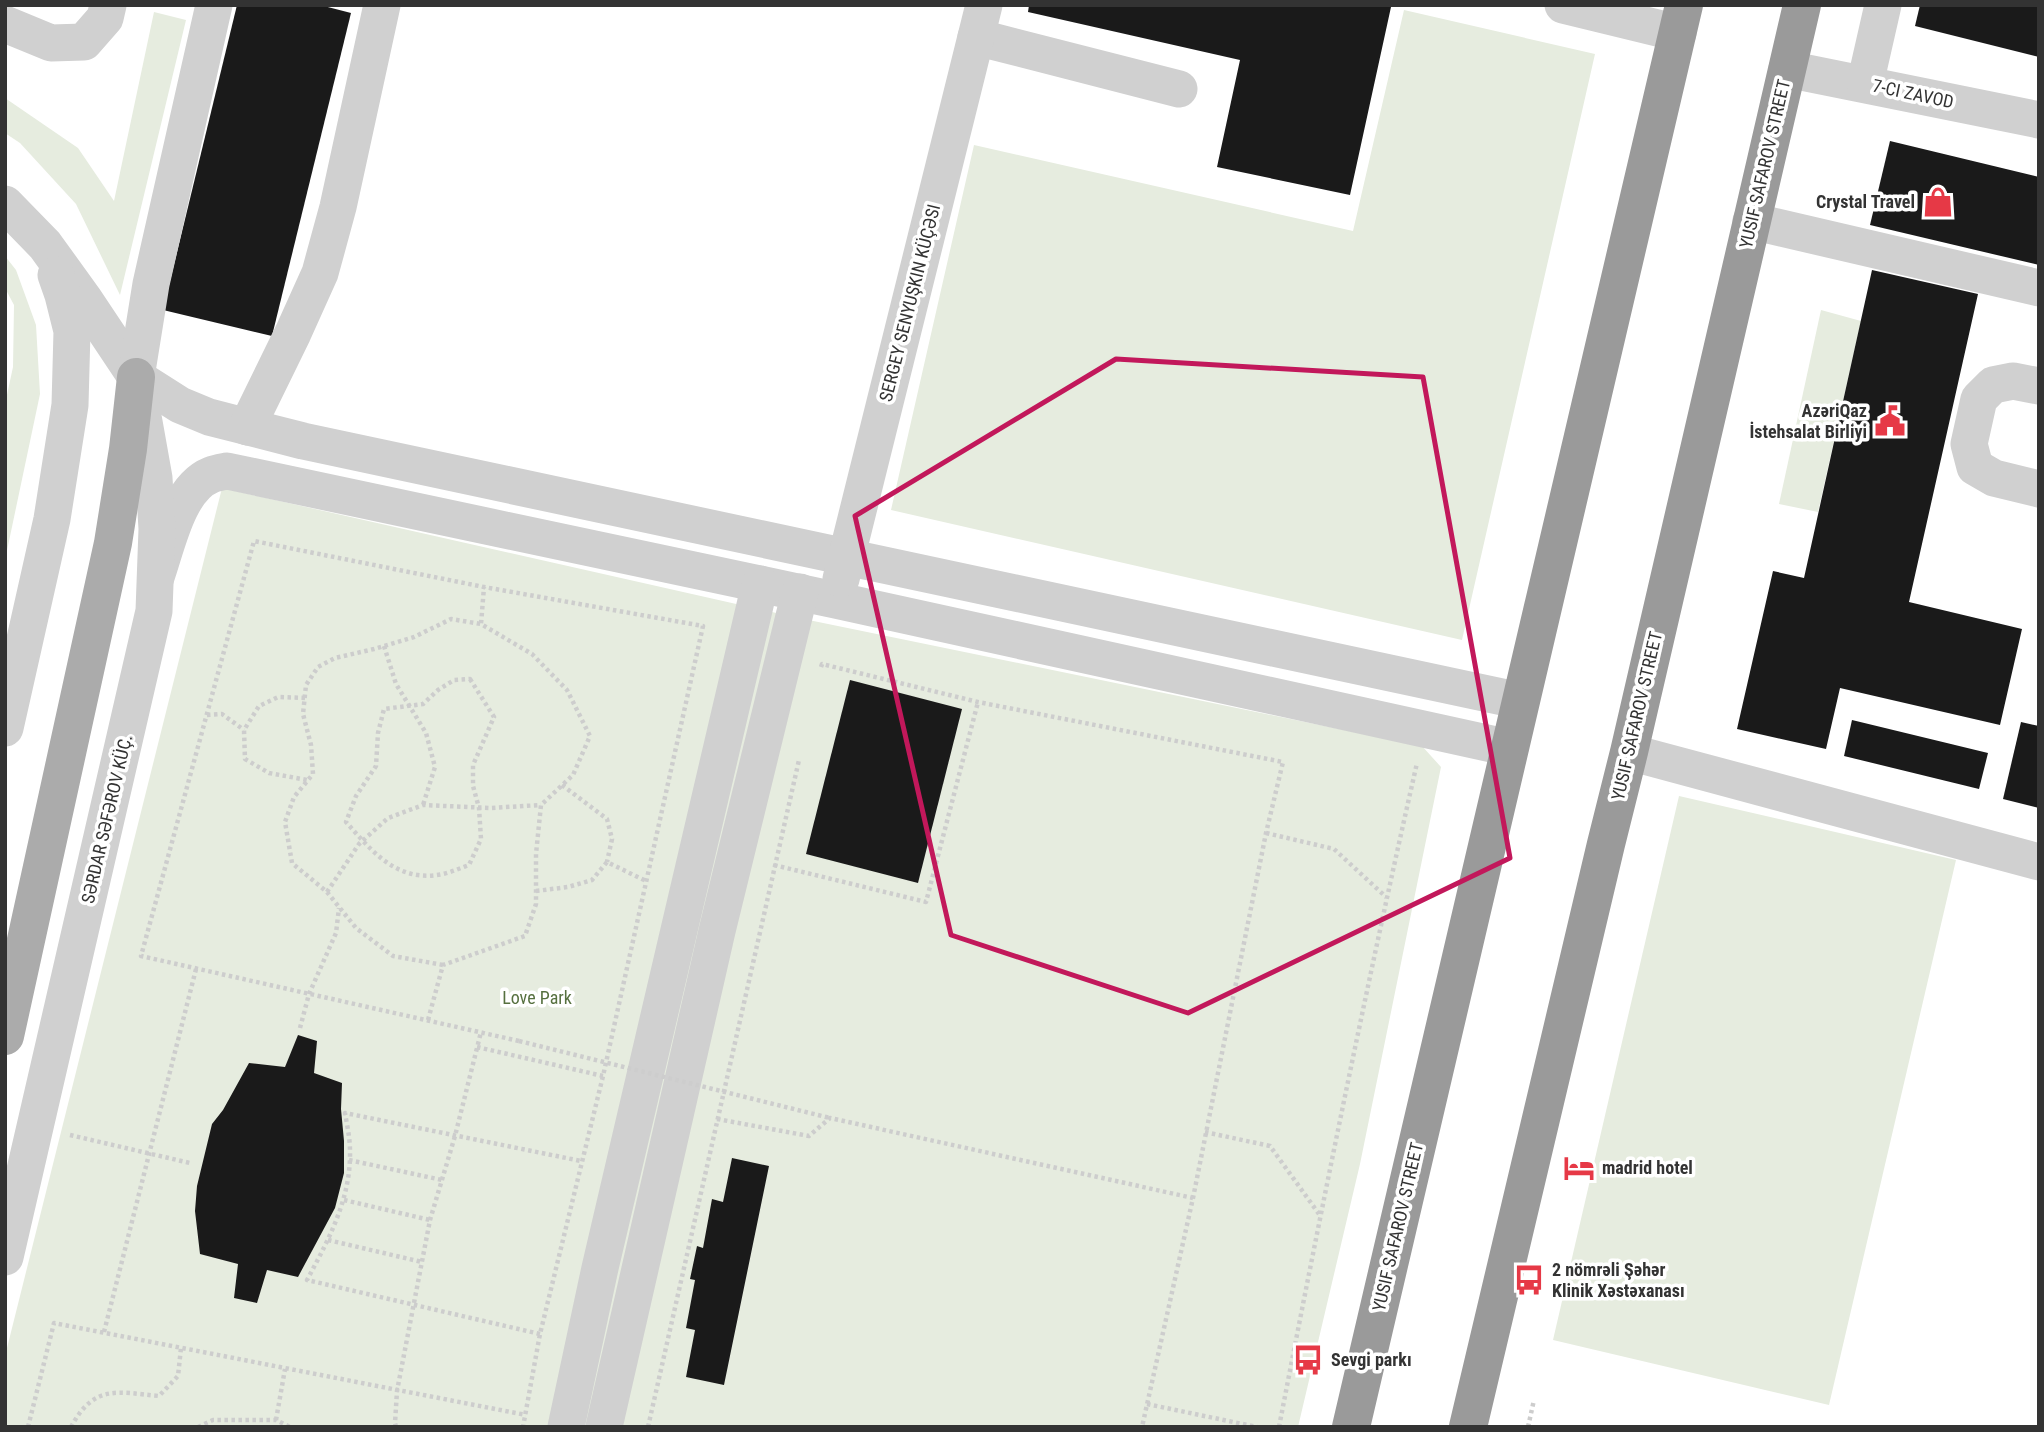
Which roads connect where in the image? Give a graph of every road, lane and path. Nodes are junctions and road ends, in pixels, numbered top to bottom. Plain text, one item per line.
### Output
1 (108, 5) edge
2 (214, 5) edge
3 (382, 5) edge
4 (1563, 5) edge
5 (1802, 5) edge
6 (1883, 5) edge
7 (1681, 19) edge
8 (980, 21) edge
9 (5, 24) edge
10 (1787, 69) junction
11 (1865, 84) junction
12 (1179, 89) dead end
13 (2039, 120) edge
14 (5, 204) edge
15 (1751, 221) junction
16 (45, 245) junction
17 (151, 284) junction
18 (2039, 288) edge
19 (84, 299) junction
20 (136, 377) junction
21 (2039, 386) edge
22 (247, 427) junction
23 (2039, 489) edge
24 (847, 556) junction
25 (156, 577) junction
26 (760, 584) junction
27 (484, 587) junction
28 (800, 592) junction
29 (835, 600) junction
30 (481, 624) junction
31 (16, 631) edge
32 (384, 646) junction
33 (818, 677) dead end
34 (305, 698) junction
35 (1521, 701) junction
36 (978, 702) junction
37 (410, 706) junction
38 (207, 715) junction
39 (5, 728) edge
40 (244, 730) junction
41 (1510, 748) junction
42 (1629, 752) junction
43 (1419, 756) dead end
44 (799, 758) dead end
45 (308, 780) junction
46 (562, 785) junction
47 (423, 805) junction
48 (541, 805) junction
49 (479, 808) junction
50 (1266, 833) junction
51 (363, 841) junction
52 (607, 862) junction
53 (2039, 862) edge
54 (774, 865) junction
55 (646, 881) junction
56 (536, 891) junction
57 (327, 892) junction
58 (1386, 898) junction
59 (340, 907) junction
60 (443, 965) junction
61 (196, 969) junction
62 (309, 994) junction
63 (428, 1020) junction
64 (300, 1028) dead end
65 (481, 1032) junction
66 (5, 1037) edge
67 (477, 1046) junction
68 (603, 1076) junction
69 (830, 1118) junction
70 (717, 1119) junction
71 (35, 1126) junction
72 (1205, 1132) junction
73 (455, 1136) junction
74 (149, 1153) junction
75 (349, 1160) junction
76 (581, 1161) junction
77 (190, 1163) dead end
78 (442, 1180) junction
79 (1193, 1198) junction
80 (344, 1200) junction
81 (1320, 1215) junction
82 (430, 1220) junction
83 (328, 1240) junction
84 (5, 1257) edge
85 (422, 1262) junction
86 (413, 1305) junction
87 (104, 1332) junction
88 (540, 1334) junction
89 (181, 1348) junction
90 (285, 1369) junction
91 (397, 1391) junction
92 (1534, 1400) dead end
93 (1147, 1404) junction
94 (526, 1415) junction
95 (276, 1420) junction
96 (28, 1427) edge
97 (71, 1427) edge
98 (198, 1427) edge
99 (290, 1427) edge
100 (396, 1427) edge
101 (523, 1427) edge
102 (566, 1427) edge
103 (604, 1427) edge
104 (648, 1427) edge
105 (1142, 1427) edge
106 (1257, 1427) edge
107 (1279, 1427) edge
108 (1351, 1427) edge
109 (1465, 1427) edge
110 (1528, 1427) edge

1 - 9 street
2 - 17 street
3 - 22 street
4 - 7 street
5 - 10 highway, YUSIF SAFAROV STREET
6 - 11 street
7 - 35 highway, YUSIF SAFAROV STREET
8 - 12 street
8 - 24 street, SERGEY SENYUŞKIN KÜÇƏSI
10 - 11 street, 7-CI ZAVOD
10 - 15 highway, YUSIF SAFAROV STREET
11 - 13 street, 7-CI ZAVOD
14 - 16 street
15 - 18 street
15 - 42 highway, YUSIF SAFAROV STREET
16 - 19 street
16 - 31 street
17 - 19 street
17 - 20 street
19 - 20 street
20 - 22 street
20 - 25 street, SƏRDAR SƏFƏROV KÜÇ.
20 - 66 main road
21 - 23 street
22 - 24 street
24 - 29 street, SERGEY SENYUŞKIN KÜÇƏSI
24 - 35 street
25 - 26 street
25 - 71 street, SƏRDAR SƏFƏROV KÜÇ.
26 - 28 street
26 - 102 street
27 - 30 path
27 - 38 path
27 - 55 path
28 - 29 street
28 - 103 street
29 - 41 street
30 - 32 path
30 - 46 path
31 - 39 street
32 - 34 path
32 - 37 path
33 - 36 path
34 - 40 path
34 - 45 path
35 - 41 highway, YUSIF SAFAROV STREET
36 - 50 path
36 - 54 path
37 - 47 path
37 - 49 path
37 - 51 path
38 - 40 path
38 - 61 path
40 - 45 path
41 - 108 highway, YUSIF SAFAROV STREET
42 - 53 street
42 - 109 highway, YUSIF SAFAROV STREET
43 - 58 path
44 - 54 path
45 - 57 path
46 - 48 path
46 - 52 path
47 - 49 path
47 - 51 path
48 - 49 path
48 - 56 path
49 - 51 path
50 - 58 path
50 - 72 path
51 - 57 path
52 - 55 path
52 - 56 path
54 - 70 path
55 - 68 path
56 - 60 path
57 - 59 path
58 - 81 path
59 - 60 path
59 - 62 path
60 - 63 path
61 - 62 path
61 - 74 path
62 - 63 path
62 - 64 path
63 - 65 path
65 - 67 path
65 - 69 path, bridge
67 - 68 path
67 - 73 path
68 - 76 path
69 - 70 path
69 - 79 path
70 - 104 path
71 - 74 path
71 - 84 street, SƏRDAR SƏFƏROV KÜÇ.
72 - 79 path
72 - 81 path
73 - 75 path
73 - 76 path
73 - 78 path
74 - 77 path
74 - 87 path
75 - 78 path
75 - 80 path
76 - 88 path
78 - 82 path
79 - 93 path
80 - 82 path
80 - 83 path
81 - 107 path
82 - 85 path
83 - 85 path
83 - 86 path
85 - 86 path
86 - 88 path
86 - 91 path
87 - 89 path
87 - 96 path
88 - 94 path
89 - 90 path
89 - 97 path
90 - 91 path
90 - 95 path
91 - 94 path
91 - 100 path
92 - 110 path
93 - 105 path
93 - 106 path
94 - 101 path
95 - 98 path
95 - 99 path

